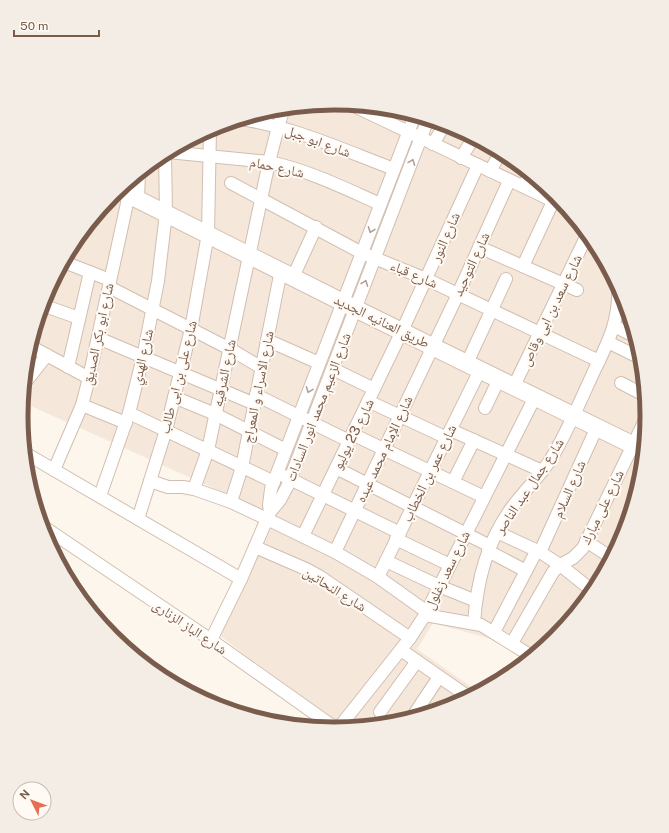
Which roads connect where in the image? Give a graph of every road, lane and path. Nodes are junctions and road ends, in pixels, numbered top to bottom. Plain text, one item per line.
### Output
1 (369, 112) edge
2 (282, 115) edge
3 (413, 120) edge
4 (251, 121) edge
5 (426, 124) edge
6 (278, 127) junction
7 (442, 129) edge
8 (409, 131) junction
9 (210, 137) edge
10 (421, 138) junction
11 (471, 142) edge
12 (433, 144) junction
13 (178, 153) edge
14 (209, 156) junction
15 (498, 157) edge
16 (461, 158) junction
17 (165, 161) edge
18 (269, 162) junction
19 (478, 165) junction
20 (394, 169) junction
21 (490, 171) junction
22 (528, 178) edge
23 (509, 181) junction
24 (231, 183) dead end
25 (523, 186) junction
26 (128, 194) edge
27 (545, 194) edge
28 (262, 199) junction
29 (553, 202) edge
30 (380, 204) junction
31 (166, 213) junction
32 (316, 227) junction
33 (208, 234) junction
34 (585, 240) edge
35 (479, 247) junction
36 (362, 253) junction
37 (250, 255) junction
38 (375, 258) junction
39 (69, 264) edge
40 (523, 266) junction
41 (90, 272) junction
42 (287, 274) junction
43 (426, 279) junction
44 (506, 279) dead end
45 (110, 284) junction
46 (564, 284) junction
47 (577, 290) dead end
48 (458, 294) junction
49 (619, 301) edge
50 (349, 305) junction
51 (48, 307) edge
52 (153, 309) junction
53 (492, 310) junction
54 (79, 318) junction
55 (614, 326) junction
56 (191, 329) junction
57 (402, 331) junction
58 (540, 333) junction
59 (630, 334) edge
60 (98, 338) junction
61 (267, 340) junction
62 (608, 342) junction
63 (432, 346) junction
64 (36, 349) edge
65 (230, 349) junction
66 (46, 355) junction
67 (635, 356) edge
68 (143, 357) junction
69 (599, 361) junction
70 (319, 363) junction
71 (473, 366) junction
72 (68, 367) junction
73 (262, 368) junction
74 (333, 369) junction
75 (181, 373) junction
76 (31, 374) edge
77 (90, 378) junction
78 (507, 382) junction
79 (621, 383) dead end
80 (374, 389) junction
81 (221, 390) junction
82 (640, 393) edge
83 (535, 396) junction
84 (174, 397) junction
85 (256, 400) junction
86 (368, 402) junction
87 (82, 405) junction
88 (485, 408) dead end
89 (215, 414) junction
90 (299, 416) junction
91 (399, 416) junction
92 (574, 416) junction
93 (127, 418) junction
94 (312, 423) junction
95 (597, 427) junction
96 (166, 430) junction
97 (249, 432) junction
98 (449, 434) junction
99 (351, 438) junction
100 (474, 440) junction
101 (638, 448) edge
102 (383, 449) junction
103 (208, 450) junction
104 (286, 450) junction
105 (505, 454) junction
106 (31, 456) edge
107 (242, 467) junction
108 (336, 468) junction
109 (54, 470) junction
110 (430, 471) junction
111 (542, 471) junction
112 (275, 478) junction
113 (290, 480) junction
114 (150, 481) junction
115 (453, 482) junction
116 (367, 484) junction
117 (194, 489) junction
118 (100, 496) junction
119 (322, 496) junction
120 (484, 497) junction
121 (231, 502) junction
122 (413, 507) junction
123 (354, 511) junction
124 (269, 516) junction
125 (138, 519) junction
126 (50, 531) edge
127 (497, 532) junction
128 (466, 533) junction
129 (303, 536) junction
130 (398, 536) junction
131 (586, 541) junction
132 (255, 547) junction
133 (489, 549) junction
134 (539, 551) junction
135 (335, 552) junction
136 (607, 555) edge
137 (386, 560) junction
138 (450, 565) junction
139 (560, 565) junction
140 (526, 571) junction
141 (378, 577) junction
142 (241, 579) junction
143 (439, 586) junction
144 (589, 588) edge
145 (476, 601) junction
146 (426, 613) junction
147 (474, 623) junction
148 (494, 632) junction
149 (410, 638) junction
150 (211, 640) junction
151 (512, 643) junction
152 (401, 650) junction
153 (528, 654) edge
154 (417, 661) junction
155 (439, 677) junction
156 (464, 694) edge
157 (380, 712) dead end
158 (418, 712) edge
159 (328, 723) edge
160 (342, 723) edge

1 - 8 street
2 - 6 street, شارع الشرقيه
3 - 8 street, شارع الزعيم محمد انور السادات
4 - 6 street, شارع ابو جبل
5 - 10 street, شارع الزعيم محمد انور السادات
6 - 18 street, شارع الشرقيه
6 - 20 street, شارع ابو جبل
7 - 12 street
8 - 10 street
8 - 20 street, شارع الزعيم محمد انور السادات
9 - 14 street, شارع على بن ابى طالب
10 - 12 street
38 -> 10 street, شارع الزعيم محمد انور السادات
11 - 16 street
12 - 16 street
13 - 14 street, شارع حمام
14 - 18 street, شارع حمام
14 - 33 street, شارع على بن ابى طالب
15 - 21 street
16 - 19 street
17 - 31 street, شارع الهدي
18 - 28 street, شارع الشرقيه
18 - 30 street, شارع حمام
19 - 21 street
19 - 43 street, شارع النور
20 - 30 street, شارع الزعيم محمد انور السادات
21 - 23 street
22 - 25 street
23 - 25 street
23 - 35 street, شارع التوحيد
24 - 28 street, شارع قباء
25 - 27 street
26 - 31 street, طريق العنانيه الجديد
26 - 45 street, شارع ابو بكر الصديق
28 - 32 street, شارع قباء
28 - 37 street, شارع الشرقيه
29 - 40 street
30 -> 36 street, شارع الزعيم محمد انور السادات
31 - 33 street, طريق العنانيه الجديد
31 - 52 street, شارع الهدي
32 - 36 street, شارع قباء
32 - 42 street, شارع الاسراء و المعراج
33 - 37 street, طريق العنانيه الجديد
33 - 56 street, شارع على بن ابى طالب
34 - 46 street, شارع سعد بن ابى وقاص
35 - 40 street
35 - 48 street, شارع التوحيد
36 - 38 street, شارع قباء
36 - 50 street, شارع الزعيم محمد انور السادات
37 - 42 street, طريق العنانيه الجديد
37 - 65 street, شارع الشرقيه
38 - 43 street, شارع قباء
50 -> 38 street, شارع الزعيم محمد انور السادات
39 - 41 street
40 - 46 street
41 - 45 street
41 - 54 street
42 - 50 street, طريق العنانيه الجديد
42 - 61 street, شارع الاسراء و المعراج
43 - 48 street, شارع قباء
43 - 57 street, شارع النور
44 - 53 street, شارع عمر بن الخطاب
45 - 52 street
45 - 60 street, شارع ابو بكر الصديق
46 - 47 street
46 - 58 street, شارع سعد بن ابى وقاص
48 - 53 street, شارع قباء
48 - 63 street, شارع التوحيد
49 - 55 street, شارع جمال عبد الناصر
50 - 57 street, طريق العنانيه الجديد
50 - 70 street, شارع الزعيم محمد انور السادات
50 - 74 street, شارع الزعيم محمد انور السادات
51 - 54 street
52 - 56 street
52 - 68 street, شارع الهدي
53 - 58 street, شارع قباء
53 - 71 street, شارع عمر بن الخطاب
54 - 72 street
55 - 59 street
55 - 62 street, شارع جمال عبد الناصر
56 - 65 street
56 - 75 street, شارع على بن ابى طالب
57 - 63 street, طريق العنانيه الجديد
57 - 80 street, شارع 23 يوليو
58 - 69 street, شارع قباء
58 - 78 street, شارع سعد بن ابى وقاص
60 - 68 street
60 - 77 street, شارع ابو بكر الصديق
61 - 70 street
61 - 73 street, شارع الاسراء و المعراج
62 - 67 street
62 - 69 street, شارع جمال عبد الناصر
63 - 71 street, طريق العنانيه الجديد
63 - 91 street, شارع الإمام محمد عبده
64 - 66 street
65 - 73 street
65 - 81 street, شارع الشرقيه
66 - 72 street
66 - 76 street
68 - 75 street
68 - 93 street, شارع الهدي
69 - 92 street, شارع جمال عبد الناصر
70 -> 90 street, شارع الزعيم محمد انور السادات
71 - 78 street, طريق العنانيه الجديد
71 - 98 street, شارع عمر بن الخطاب
72 - 77 street
73 - 85 street, شارع الاسراء و المعراج
74 - 80 street
74 - 94 street, شارع الزعيم محمد انور السادات
75 - 81 street
75 - 84 street, شارع على بن ابى طالب
77 - 87 street, شارع ابو بكر الصديق
78 - 83 street, طريق العنانيه الجديد
78 - 88 street, شارع سعد بن ابى وقاص
79 - 82 street
80 - 86 street, شارع 23 يوليو
81 - 85 street
81 - 89 street, شارع الشرقيه
83 - 92 street, طريق العنانيه الجديد
83 - 105 street, شارع سعد زغلول
84 - 89 street
84 - 96 street, شارع على بن ابى طالب
85 - 90 street
85 - 97 street, شارع الاسراء و المعراج
86 - 91 street
86 - 99 street, شارع 23 يوليو
87 - 93 street
87 - 109 street, شارع ابو بكر الصديق
89 - 97 street
89 - 103 street, شارع الشرقيه
90 - 94 street
90 - 104 street, شارع الزعيم محمد انور السادات
91 - 98 street
91 - 102 street, شارع الإمام محمد عبده
92 - 95 street, طريق العنانيه الجديد
92 - 111 street, شارع جمال عبد الناصر
93 - 96 street
93 - 118 street, شارع الهدي
94 - 99 street
94 - 113 street, شارع الزعيم محمد انور السادات
95 - 101 street, طريق العنانيه الجديد
95 - 134 street, شارع السلام
96 - 103 street
96 - 114 street, شارع على بن ابى طالب
97 - 104 street
97 - 107 street, شارع الاسراء و المعراج
98 - 100 street
98 - 110 street, شارع عمر بن الخطاب
99 - 102 street
99 - 108 street, شارع 23 يوليو
100 - 105 street
100 - 115 street
101 - 131 street, شارع على مبارك
102 - 110 street
102 - 116 street, شارع الإمام محمد عبده
103 - 107 street
103 - 117 street, شارع الشرقيه
104 - 112 street, شارع الزعيم محمد انور السادات
105 - 111 street
105 - 120 street, شارع سعد زغلول
106 - 109 street
107 - 112 street
107 - 121 street, شارع الاسراء و المعراج
108 - 116 street
108 - 119 street, شارع 23 يوليو
109 - 118 street
110 - 115 street
110 - 122 street, شارع عمر بن الخطاب
111 - 127 street, شارع جمال عبد الناصر
112 - 113 street
112 - 124 street, شارع الزعيم محمد انور السادات
113 - 119 street
113 - 124 street, شارع الزعيم محمد انور السادات
114 - 117 street
114 - 125 street, شارع على بن ابى طالب
115 - 120 street
116 - 122 street
116 - 123 street, شارع الإمام محمد عبده
117 - 121 street
118 - 125 street
119 - 123 street
119 - 129 street, شارع 23 يوليو
120 - 128 street, شارع سعد زغلول
121 - 124 street
122 - 128 street
122 - 130 street, شارع عمر بن الخطاب
123 - 130 street
123 - 135 street, شارع الإمام محمد عبده
124 - 129 street
124 - 132 street, شارع الزعيم محمد انور السادات
125 - 142 street
126 - 150 street, شارع الباز الزنارى
127 - 133 street, شارع جمال عبد الناصر
127 - 134 street
128 - 133 street
128 - 138 street, شارع سعد زغلول
129 - 135 street
130 - 137 street, شارع عمر بن الخطاب
130 - 138 street
131 - 136 street
131 - 139 street, شارع على مبارك
132 - 142 street, شارع الزعيم محمد انور السادات
132 - 149 street, شارع النحاتين
133 - 140 street
133 - 145 street, شارع جمال عبد الناصر
134 - 139 street
134 - 140 street, شارع السلام
135 - 141 street
137 - 141 street, شارع عمر بن الخطاب
137 - 143 street
138 - 143 street, شارع سعد زغلول
139 - 144 street
139 - 151 street, شارع على مبارك
140 - 148 street, شارع السلام
141 - 146 street
142 - 150 street, شارع الزعيم محمد انور السادات
143 - 145 street
143 - 146 street, شارع سعد زغلول
145 - 147 street, شارع جمال عبد الناصر
146 - 147 street
146 - 149 street, شارع سعد زغلول
147 - 148 street
148 - 151 street
149 - 152 street, شارع سعد زغلول
150 - 159 street, شارع الباز الزنارى
151 - 153 street
152 - 154 street
152 - 160 street, شارع سعد زغلول
154 - 155 street
154 - 157 street
155 - 156 street
155 - 158 street

